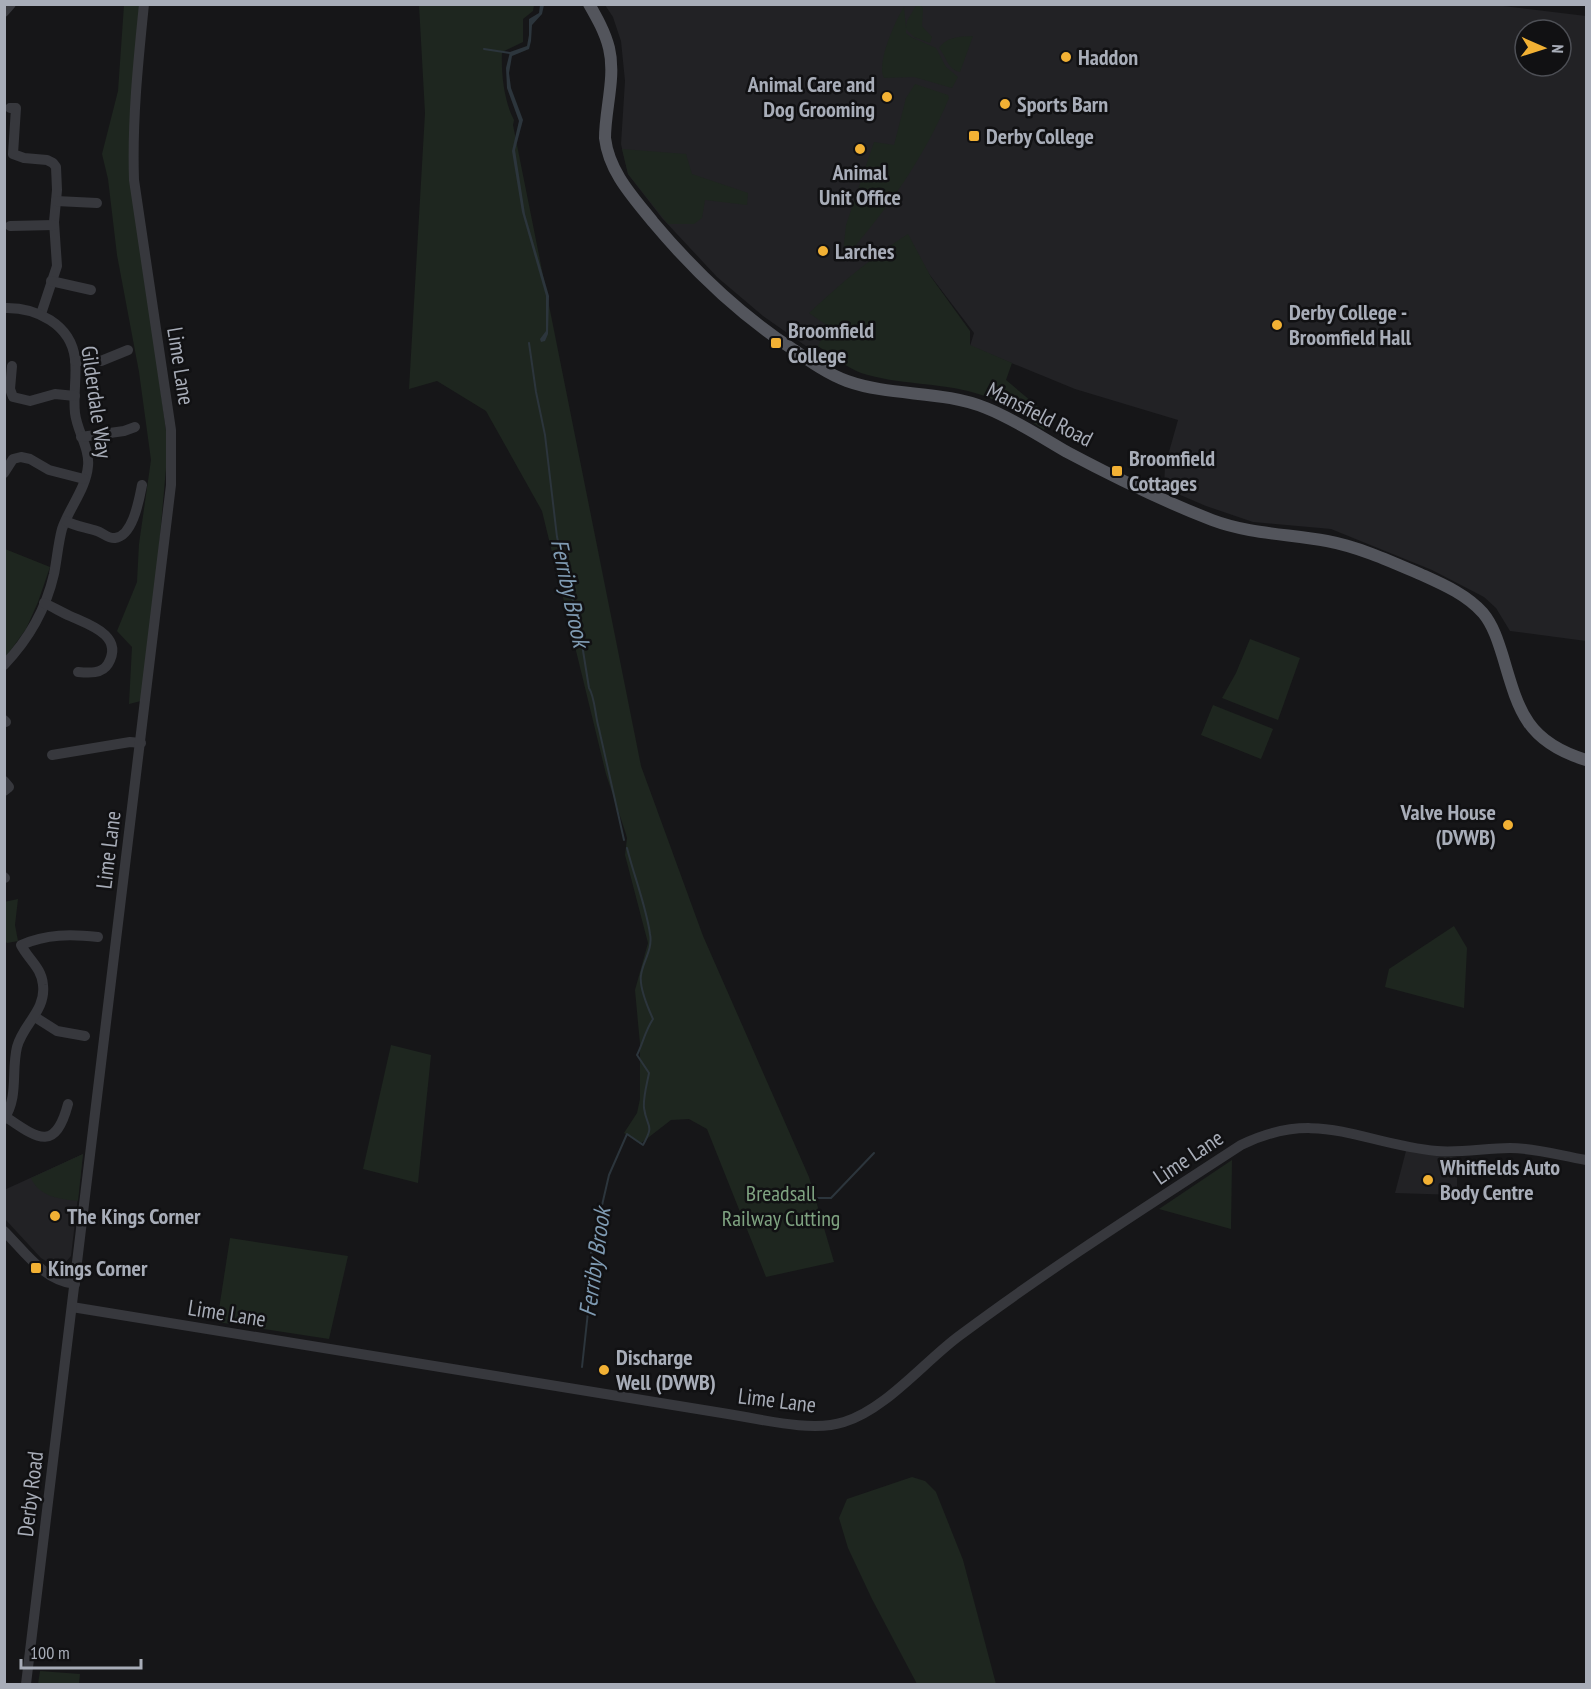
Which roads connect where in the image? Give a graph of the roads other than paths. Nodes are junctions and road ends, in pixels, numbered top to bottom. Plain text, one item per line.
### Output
1 (11, 4) edge
2 (144, 4) edge
3 (589, 4) edge
4 (4, 12) edge
5 (10, 108) dead end
6 (56, 201) junction
7 (97, 203) dead end
8 (10, 225) dead end
9 (54, 225) junction
10 (51, 281) junction
11 (92, 290) dead end
12 (4, 308) edge
13 (41, 314) junction
14 (128, 350) dead end
15 (75, 361) junction
16 (12, 366) dead end
17 (75, 396) junction
18 (135, 427) dead end
19 (81, 437) junction
20 (4, 473) edge
21 (84, 479) junction
22 (142, 485) dead end
23 (66, 521) junction
24 (44, 603) junction
25 (4, 665) edge
26 (78, 672) dead end
27 (141, 743) junction
28 (52, 755) dead end
29 (1587, 760) edge
30 (4, 781) edge
31 (4, 791) edge
32 (98, 938) dead end
33 (35, 1017) junction
34 (85, 1036) dead end
35 (10, 1084) edge
36 (68, 1104) dead end
37 (5, 1118) edge
38 (1587, 1161) edge
39 (4, 1231) edge
40 (75, 1284) junction
41 (72, 1307) junction
42 (26, 1684) edge

1 - 4 street
2 - 27 street, Lime Lane
3 - 29 main road, Mansfield Road
5 - 6 street
6 - 7 street
6 - 9 street
8 - 9 street
9 - 10 street
10 - 11 street
10 - 13 street
12 - 13 street, Gilderdale Way
13 - 15 street, Gilderdale Way
14 - 15 street
15 - 17 street, Gilderdale Way
16 - 17 street
17 - 19 street, Gilderdale Way
18 - 19 street
19 - 21 street, Gilderdale Way
20 - 21 street
21 - 23 street, Gilderdale Way
22 - 23 street
23 - 24 street, Gilderdale Way
24 - 25 street, Gilderdale Way
24 - 26 street
27 - 28 street
27 - 40 street, Lime Lane
30 - 31 street
32 - 33 street
33 - 34 street
33 - 35 street
35 - 37 street
36 - 37 street
38 - 41 street, Lime Lane
39 - 40 street
40 - 41 street, Lime Lane
41 - 42 street, Derby Road

